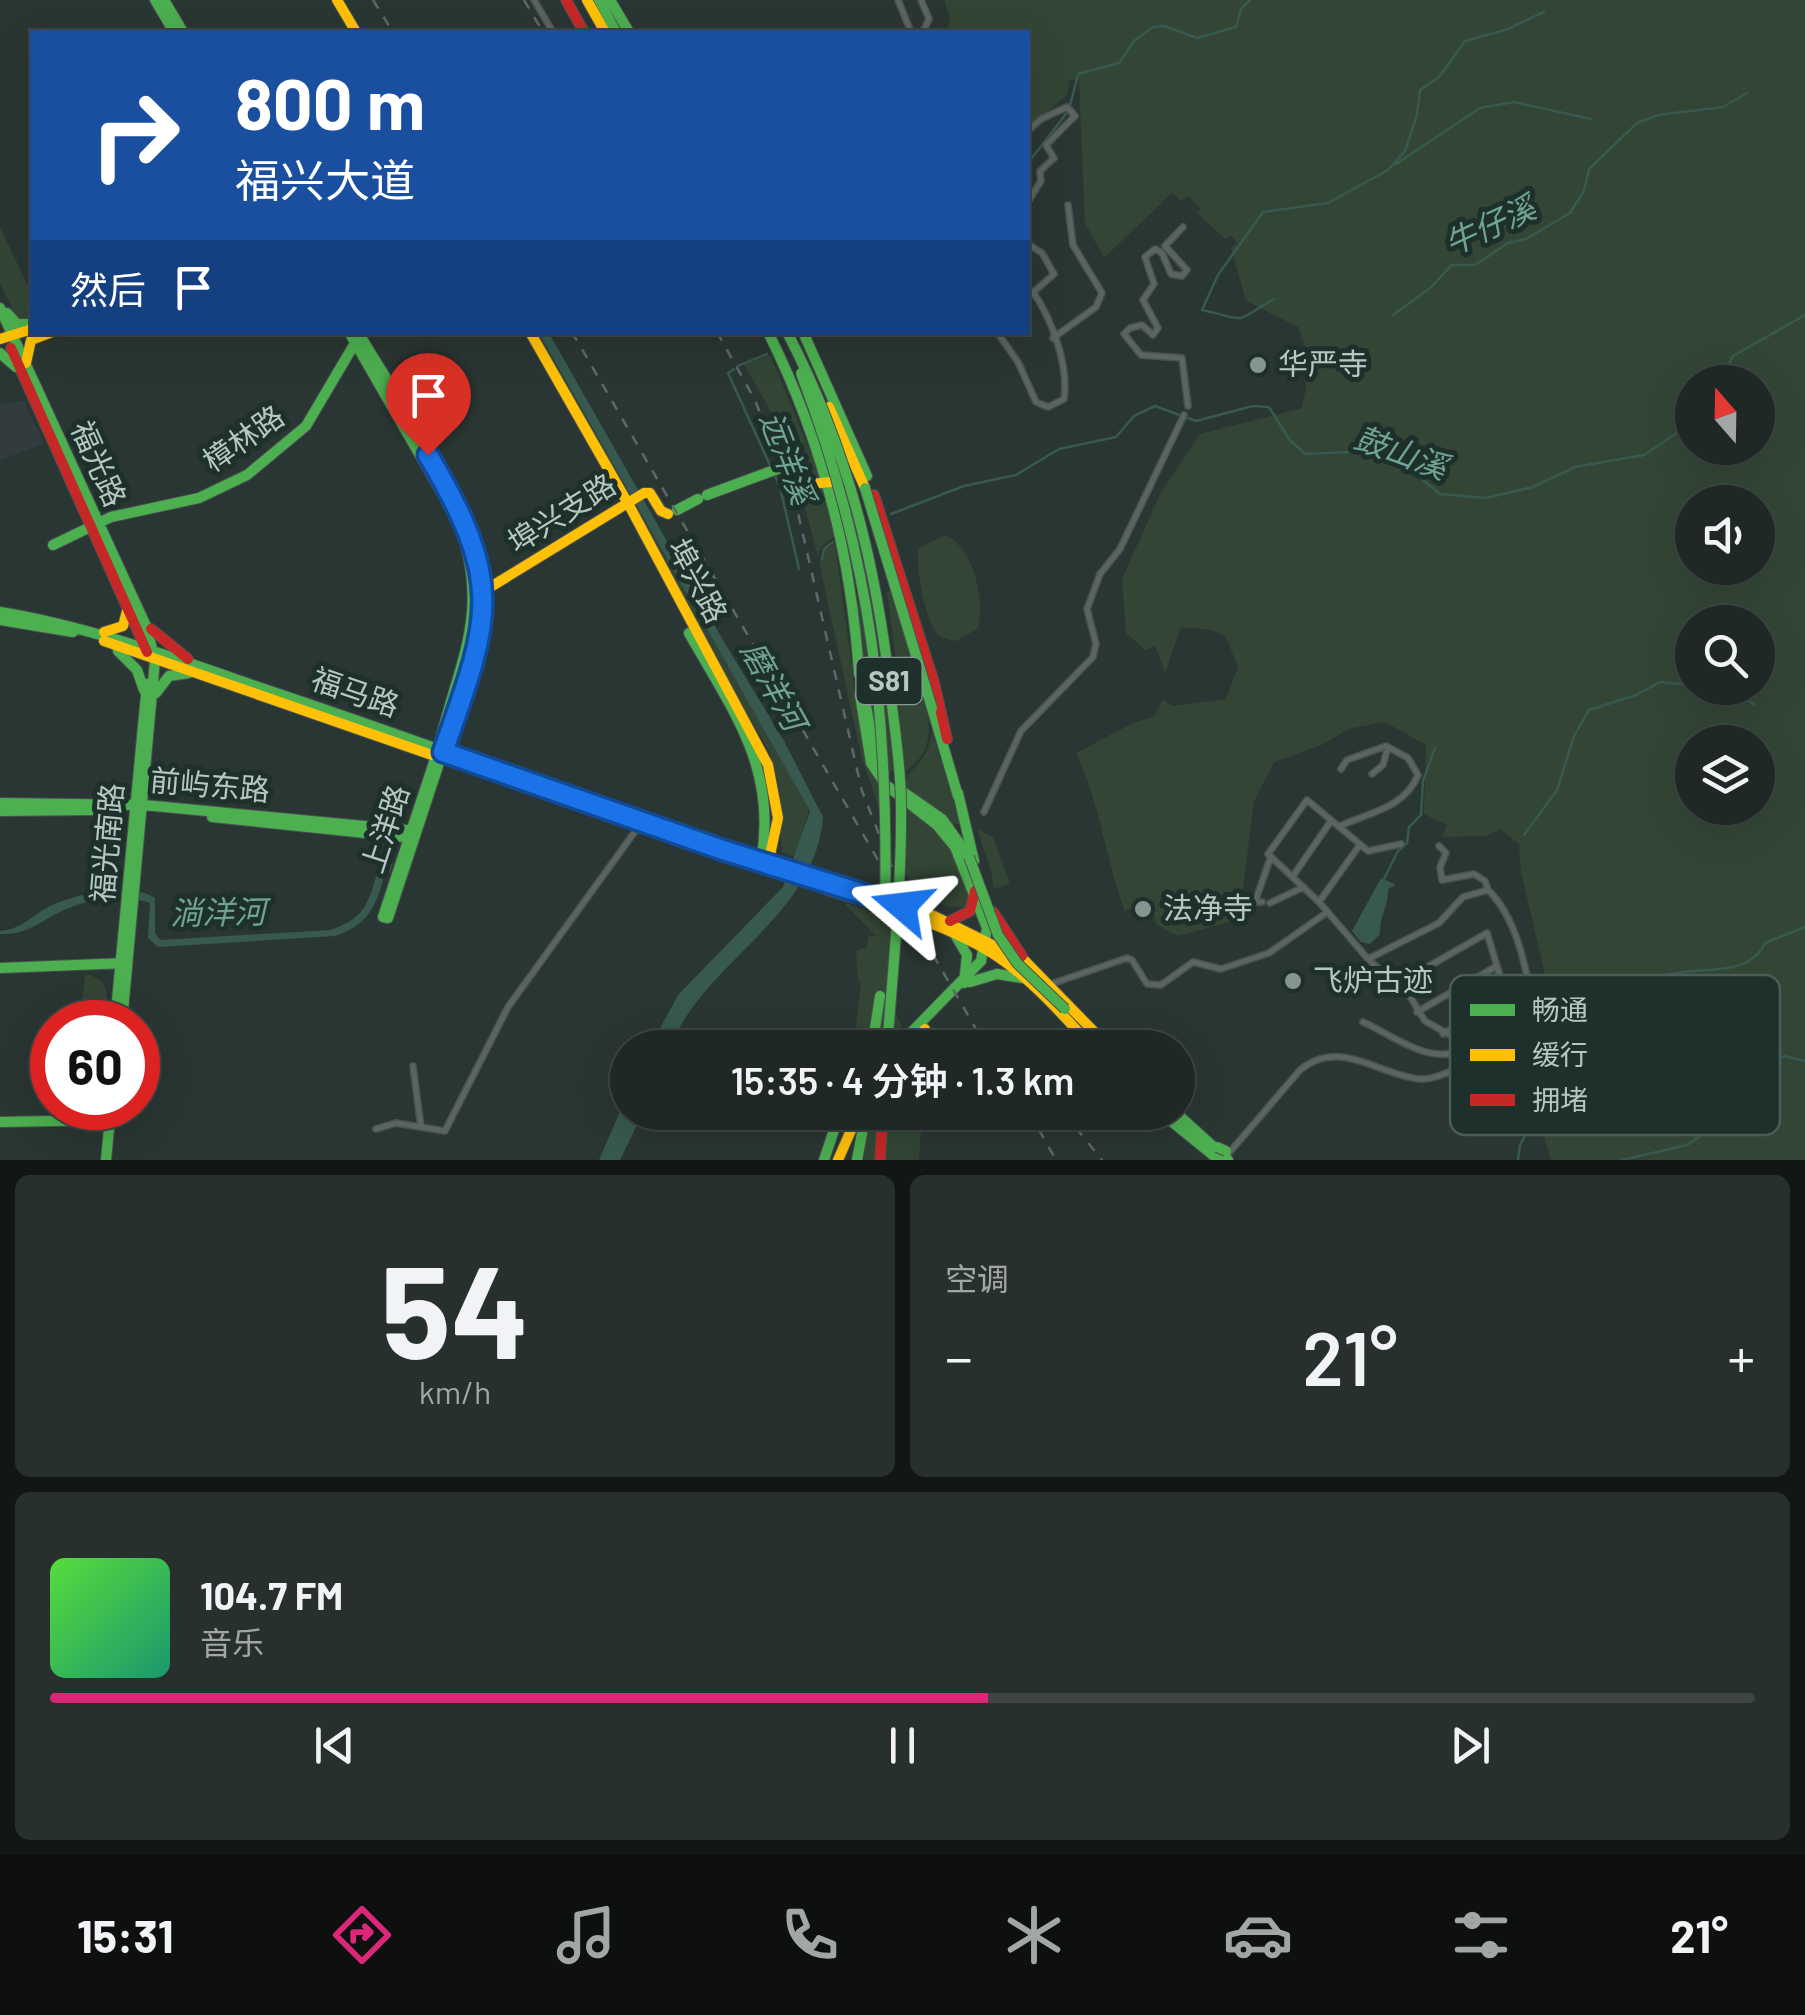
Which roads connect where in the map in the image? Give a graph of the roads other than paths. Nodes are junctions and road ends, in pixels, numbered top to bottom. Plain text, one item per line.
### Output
1 (155, 0) edge
2 (164, 0) edge
3 (337, 0) edge
4 (534, 0) edge
5 (566, 0) edge
6 (587, 0) edge
7 (598, 0) edge
8 (610, 0) edge
9 (898, 0) edge
10 (921, 0) edge
11 (173, 30) edge
12 (182, 30) edge
13 (355, 30) edge
14 (551, 30) edge
15 (583, 30) edge
16 (603, 30) edge
17 (615, 30) edge
18 (628, 30) edge
19 (910, 30) edge
20 (924, 30) edge
21 (1030, 129) edge
22 (1030, 199) edge
23 (1068, 205) dead end
24 (1183, 227) dead end
25 (1030, 245) edge
26 (1030, 294) edge
27 (0, 306) edge
28 (0, 324) edge
29 (30, 327) edge
30 (30, 328) edge
31 (44, 335) edge
32 (356, 335) edge
33 (532, 335) edge
34 (769, 335) edge
35 (785, 335) edge
36 (786, 335) edge
37 (804, 335) edge
38 (999, 335) edge
39 (6, 338) edge
40 (1054, 338) junction
41 (0, 353) edge
42 (24, 370) junction
43 (815, 383) junction
44 (1188, 406) dead end
45 (1184, 414) dead end
46 (831, 482) junction
47 (635, 498) junction
48 (94, 525) junction
49 (53, 545) dead end
50 (904, 586) junction
51 (480, 594) junction
52 (122, 595) junction
53 (851, 599) junction
54 (0, 612) edge
55 (142, 616) junction
56 (0, 620) edge
57 (94, 632) junction
58 (106, 642) junction
59 (150, 654) junction
60 (859, 667) junction
61 (197, 671) junction
62 (150, 700) junction
63 (1388, 747) junction
64 (439, 754) junction
65 (1341, 769) dead end
66 (1372, 774) dead end
67 (958, 796) junction
68 (0, 803) edge
69 (141, 807) junction
70 (0, 811) edge
71 (984, 812) dead end
72 (1331, 820) junction
73 (638, 826) junction
74 (1340, 826) junction
75 (413, 834) junction
76 (1402, 844) dead end
77 (1359, 846) junction
78 (1439, 846) dead end
79 (1270, 859) junction
80 (765, 863) junction
81 (784, 872) junction
82 (1293, 876) junction
83 (1304, 887) junction
84 (1488, 890) junction
85 (975, 892) junction
86 (986, 899) junction
87 (1319, 902) junction
88 (1326, 912) junction
89 (386, 918) dead end
90 (950, 927) junction
91 (988, 946) junction
92 (1368, 959) junction
93 (1025, 961) junction
94 (125, 963) junction
95 (1495, 966) junction
96 (0, 968) edge
97 (1480, 975) edge
98 (1498, 975) edge
99 (1526, 975) edge
100 (967, 982) junction
101 (1033, 984) junction
102 (1051, 984) junction
103 (1396, 985) junction
104 (1450, 993) edge
105 (121, 1000) edge
106 (1067, 1005) junction
107 (1418, 1012) junction
108 (1363, 1022) dead end
109 (1450, 1029) edge
110 (877, 1030) edge
111 (888, 1030) edge
112 (915, 1030) edge
113 (923, 1030) edge
114 (1076, 1030) edge
115 (1087, 1030) edge
116 (1092, 1030) edge
117 (1442, 1034) junction
118 (1450, 1038) edge
119 (1450, 1054) edge
120 (414, 1066) dead end
121 (1450, 1070) edge
122 (30, 1120) edge
123 (0, 1122) edge
124 (421, 1127) junction
125 (376, 1128) dead end
126 (106, 1130) edge
127 (834, 1130) edge
128 (853, 1130) edge
129 (860, 1130) edge
130 (873, 1130) edge
131 (882, 1130) edge
132 (1185, 1130) edge
133 (1194, 1130) edge
134 (1222, 1156) edge
135 (104, 1160) edge
136 (824, 1160) edge
137 (838, 1160) edge
138 (857, 1160) edge
139 (872, 1160) edge
140 (880, 1160) edge

1 - 11 main road
2 - 12 main road
3 - 13 main road
4 - 14 street
5 - 15 main road
6 - 16 main road
7 - 17 main road
8 - 18 main road
9 - 19 street
10 - 20 street
21 - 22 street
23 - 40 street
24 - 44 street
25 - 26 street
26 - 40 street
27 - 29 main road
27 - 39 main road, 福光路
28 - 39 main road, 福光路
30 - 39 main road
31 - 42 main road
32 - 48 main road, 樟林路
32 - 51 main road, 上洋路
33 - 47 main road, 埠兴路
34 - 46 main road
35 - 110 main road, S81, bridge
36 - 43 main road, S81, bridge
37 - 50 main road
38 - 40 street
39 - 42 main road, 福光路
41 - 42 main road
42 - 48 main road, 福光路
43 - 67 main road, bridge
43 - 111 main road, S81, bridge
45 - 71 street
46 - 47 main road, 埠兴支路
46 - 53 main road
47 - 51 main road, 埠兴支路
47 - 80 main road, 埠兴路
48 - 49 main road, 樟林路
48 - 52 main road, 福光路
48 - 55 main road, 福光路
50 - 53 main road
50 - 67 main road
51 - 64 main road, 上洋路
52 - 57 main road
52 - 59 main road, 福光路
53 - 60 main road
54 - 57 main road, 福马路
55 - 59 main road, 福光路
55 - 61 main road
56 - 58 main road, 福马路
57 - 59 main road, 福马路
58 - 59 main road, 福马路
58 - 62 main road
59 - 61 main road, 福马路
59 - 62 main road, 福光南路
60 - 85 main road
60 - 106 main road, bridge
61 - 62 main road
61 - 64 main road, 福马路
62 - 69 main road, 福光南路
63 - 65 street
63 - 66 street
63 - 74 street
64 - 73 main road, 福马路
64 - 75 main road, 上洋路
64 - 80 main road, 福马路
67 - 86 main road
68 - 69 main road, 前屿东路
69 - 70 main road, 前屿东路
69 - 75 main road, 前屿东路
69 - 94 main road, 福光南路
72 - 74 street
72 - 79 street
72 - 82 street
73 - 81 main road, 福马路
73 - 124 street
74 - 77 street
75 - 89 main road, 上洋路
76 - 77 street
77 - 87 street
78 - 84 street
79 - 82 street
79 - 83 street
80 - 81 main road, 福马路
81 - 90 main road, 福马路
82 - 83 street
83 - 87 street
84 - 92 street
84 - 99 street
85 - 90 main road
85 - 91 main road
86 - 91 main road
86 - 93 main road
87 - 88 street
88 - 92 street
88 - 102 street
90 - 91 main road, 福马路
90 - 100 main road
91 - 93 main road, 福马路
91 - 100 main road
91 - 101 main road, 福马路
92 - 103 street
93 - 102 main road, 福马路
94 - 96 main road
94 - 105 main road, 福光南路
95 - 97 street
95 - 98 street
95 - 103 street
100 - 101 main road
100 - 112 main road
100 - 113 main road
101 - 114 main road, 福马路
102 - 106 main road, 福马路
103 - 107 street
104 - 107 street
106 - 115 main road
106 - 116 main road, 福马路
107 - 117 street
108 - 119 street
109 - 117 street
117 - 118 street
120 - 124 street
121 - 134 street
122 - 123 main road
124 - 125 street
126 - 135 main road
127 - 136 main road
128 - 137 main road
129 - 138 main road
130 - 139 main road
131 - 140 main road
132 - 134 main road
133 - 134 main road

